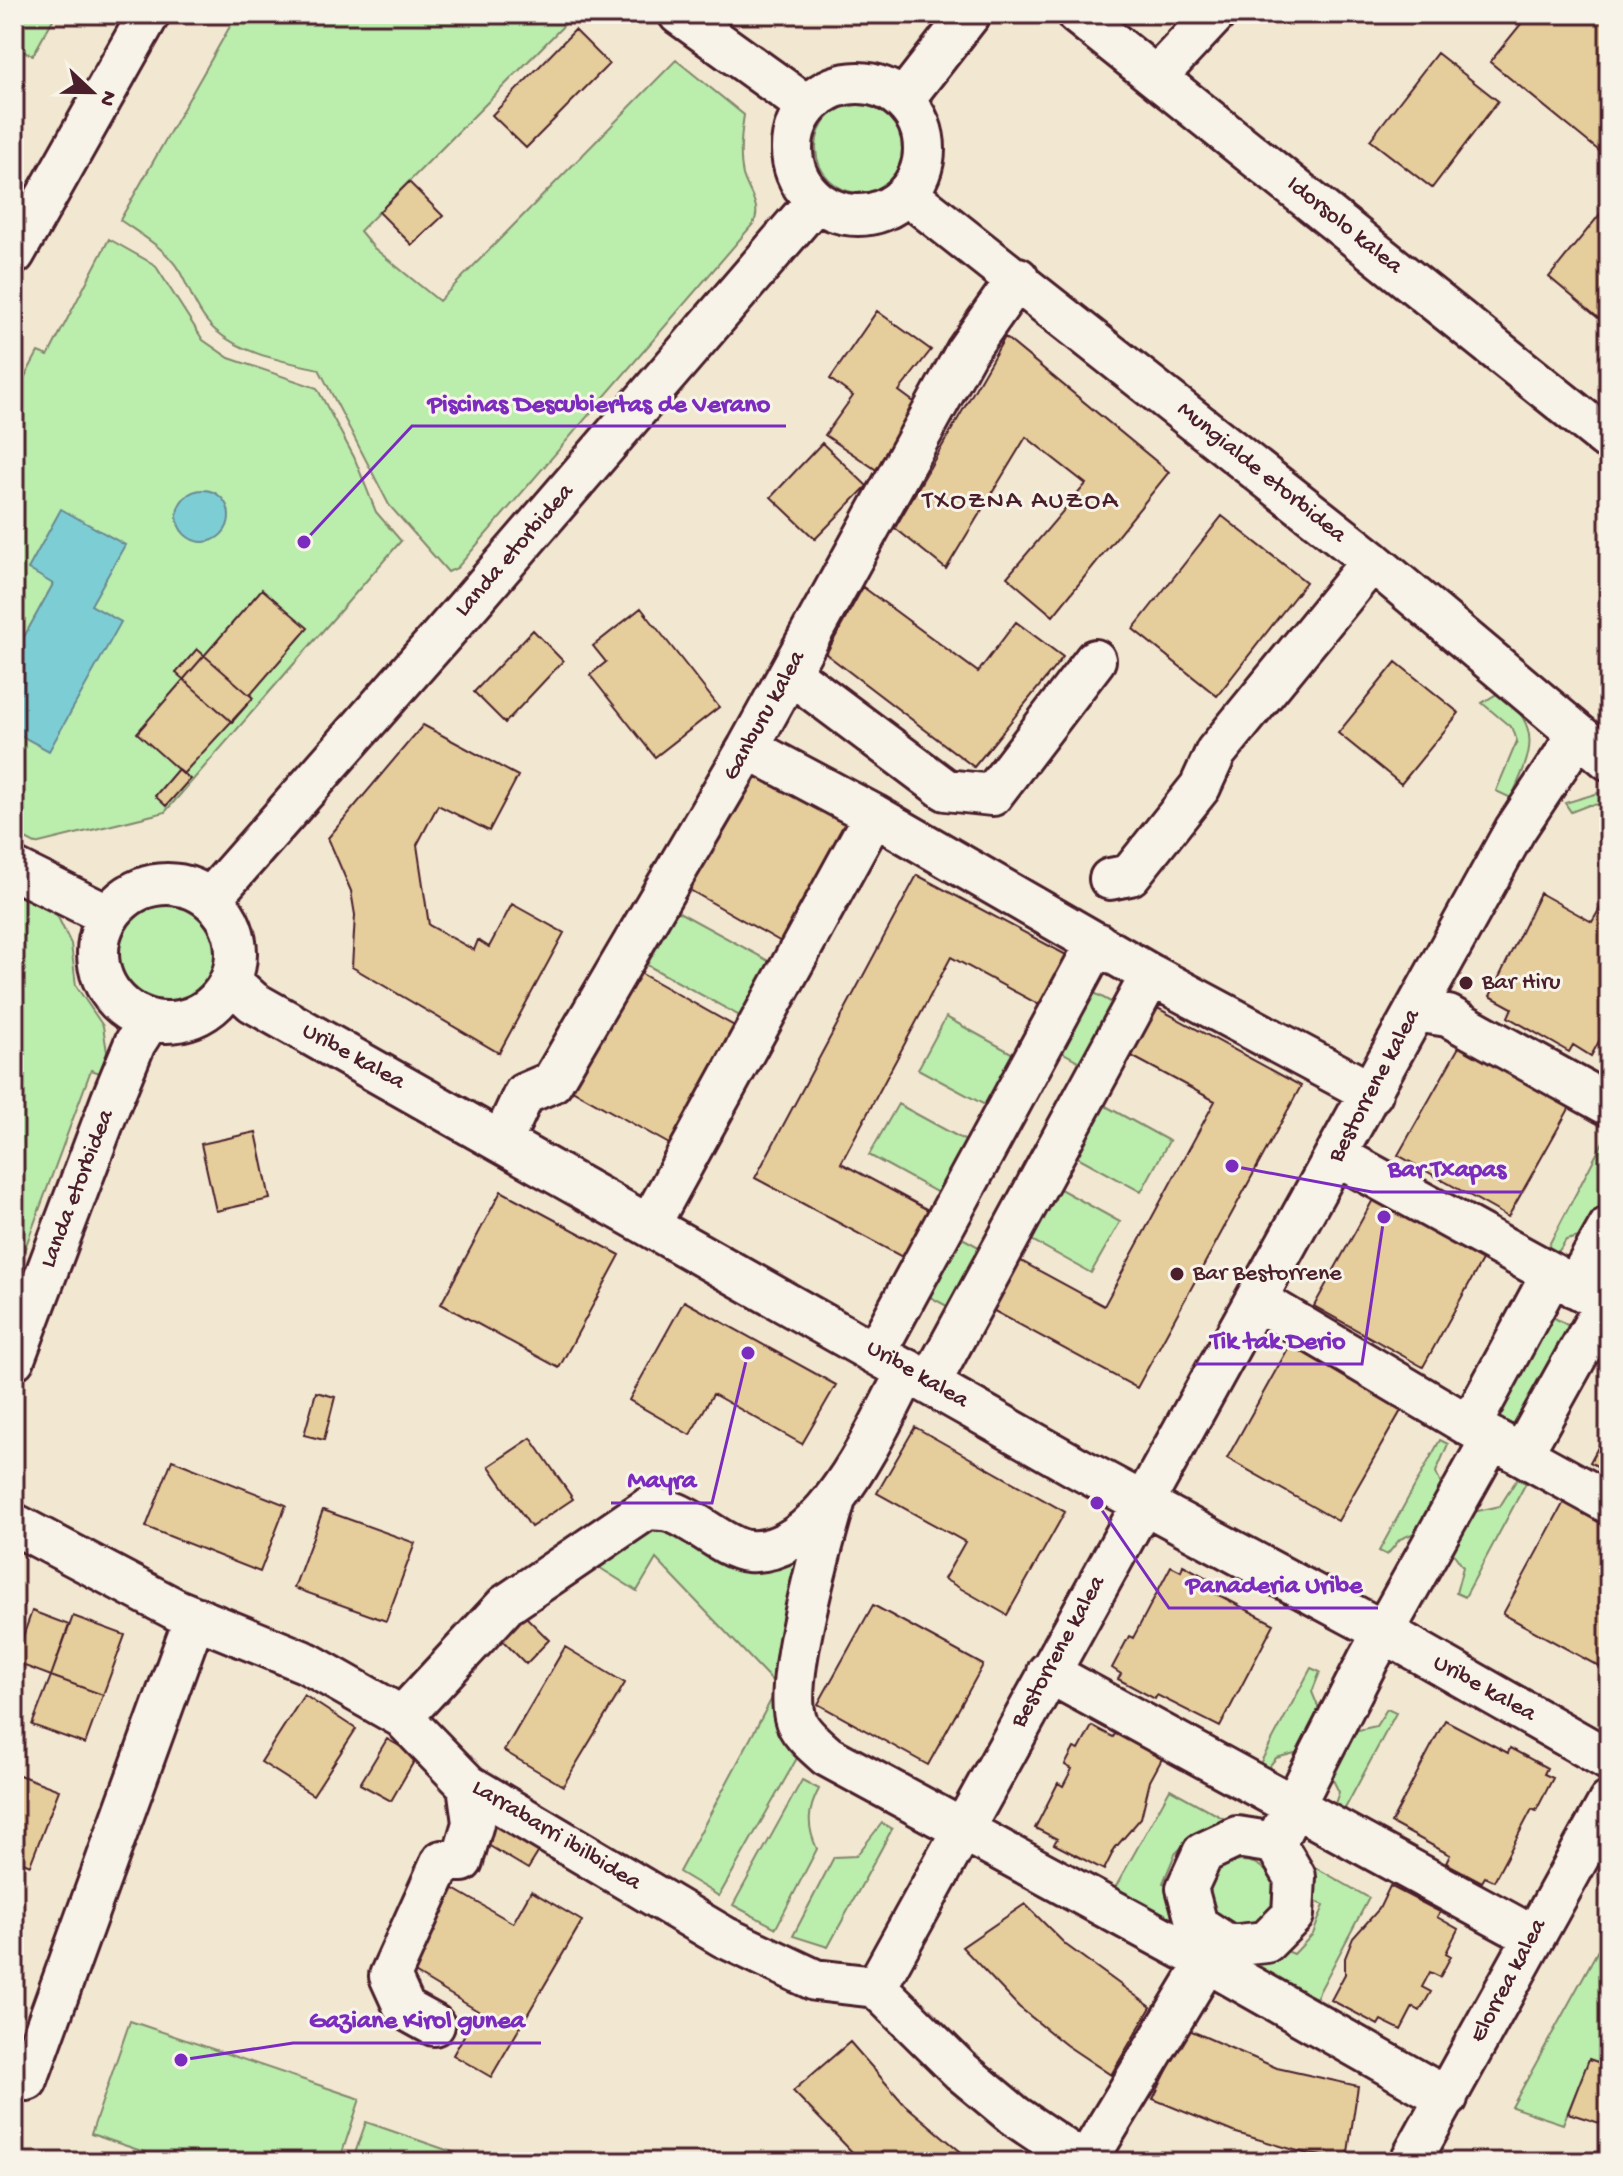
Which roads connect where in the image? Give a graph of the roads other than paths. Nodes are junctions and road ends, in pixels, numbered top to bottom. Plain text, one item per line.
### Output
1 (149, 14) edge
2 (679, 14) edge
3 (970, 14) edge
4 (1077, 14) edge
5 (1215, 14) edge
6 (1157, 76) junction
7 (903, 100) junction
8 (807, 106) junction
9 (907, 194) junction
10 (816, 201) junction
11 (15, 252) edge
12 (1018, 278) junction
13 (1609, 440) edge
14 (1372, 561) junction
15 (1095, 660) dead end
16 (790, 673) junction
17 (1578, 735) junction
18 (748, 748) junction
19 (1609, 760) edge
20 (874, 815) junction
21 (14, 869) edge
22 (1110, 879) dead end
23 (211, 898) junction
24 (109, 916) junction
25 (1097, 943) junction
26 (1151, 975) junction
27 (231, 982) junction
28 (1415, 1011) junction
29 (149, 1021) junction
30 (1372, 1093) junction
31 (1609, 1105) edge
32 (502, 1141) junction
33 (1337, 1156) junction
34 (650, 1224) junction
35 (1609, 1227) edge
36 (1586, 1292) edge
37 (1257, 1300) junction
38 (14, 1359) edge
39 (905, 1368) junction
40 (1495, 1440) junction
41 (1144, 1501) junction
42 (834, 1503) junction
43 (1609, 1503) edge
44 (14, 1524) edge
45 (195, 1617) junction
46 (1384, 1632) junction
47 (1048, 1672) junction
48 (402, 1717) junction
49 (1609, 1760) edge
50 (468, 1785) junction
51 (1609, 1802) edge
52 (1293, 1806) junction
53 (962, 1830) junction
54 (1275, 1843) junction
55 (1532, 1936) junction
56 (1214, 1951) junction
57 (876, 1987) junction
58 (434, 2025) dead end
59 (27, 2080) dead end
60 (1447, 2098) junction
61 (1085, 2162) edge
62 (1410, 2162) edge

1 - 11 street
2 - 8 street
3 - 7 street
4 - 6 street, Idorsolo kalea
5 - 6 street
6 - 13 street, Idorsolo kalea
7 - 8 street
7 - 9 street
8 - 10 street
9 - 10 street
9 - 12 street, Mungialde etorbidea
10 - 23 street, Landa etorbidea
12 - 14 street, Mungialde etorbidea
12 - 16 street, Ganburu kalea
14 - 17 street, Mungialde etorbidea
14 - 22 street
15 - 16 street
16 - 18 street, Ganburu kalea
17 - 19 street, Mungialde etorbidea
17 - 28 street, Bestorrene kalea
18 - 20 street
18 - 32 street, Ganburu kalea
20 - 25 street
20 - 34 street
21 - 24 street
23 - 24 street
23 - 27 street
24 - 29 street
25 - 26 street
25 - 39 street
26 - 30 street
26 - 39 street
27 - 29 street
27 - 32 street, Uribe kalea
28 - 30 street, Bestorrene kalea
28 - 31 street
29 - 38 street, Landa etorbidea
30 - 33 street, Bestorrene kalea
32 - 34 street, Uribe kalea
33 - 36 street
33 - 37 street, Bestorrene kalea
34 - 39 street, Uribe kalea
35 - 36 street
36 - 40 street
36 - 40 street
37 - 40 street
37 - 41 street, Bestorrene kalea
39 - 41 street, Uribe kalea
39 - 42 street
40 - 43 street
40 - 46 street
41 - 46 street, Uribe kalea
41 - 47 street, Bestorrene kalea
42 - 48 street
42 - 53 street
44 - 45 street, Larrabarri ibilbidea
45 - 48 street, Larrabarri ibilbidea
45 - 59 street
46 - 49 street, Uribe kalea
46 - 52 street
47 - 52 street
47 - 53 street, Bestorrene kalea
48 - 50 street, Larrabarri ibilbidea
50 - 57 street, Larrabarri ibilbidea
50 - 58 street
51 - 55 street, Elorrea kalea
52 - 54 street
52 - 55 street
53 - 56 street
53 - 57 street, Bestorrene kalea
54 - 56 street
54 - 56 street
55 - 60 street, Elorrea kalea
56 - 60 street
56 - 61 street
57 - 61 street
60 - 62 street, Elorrea kalea

